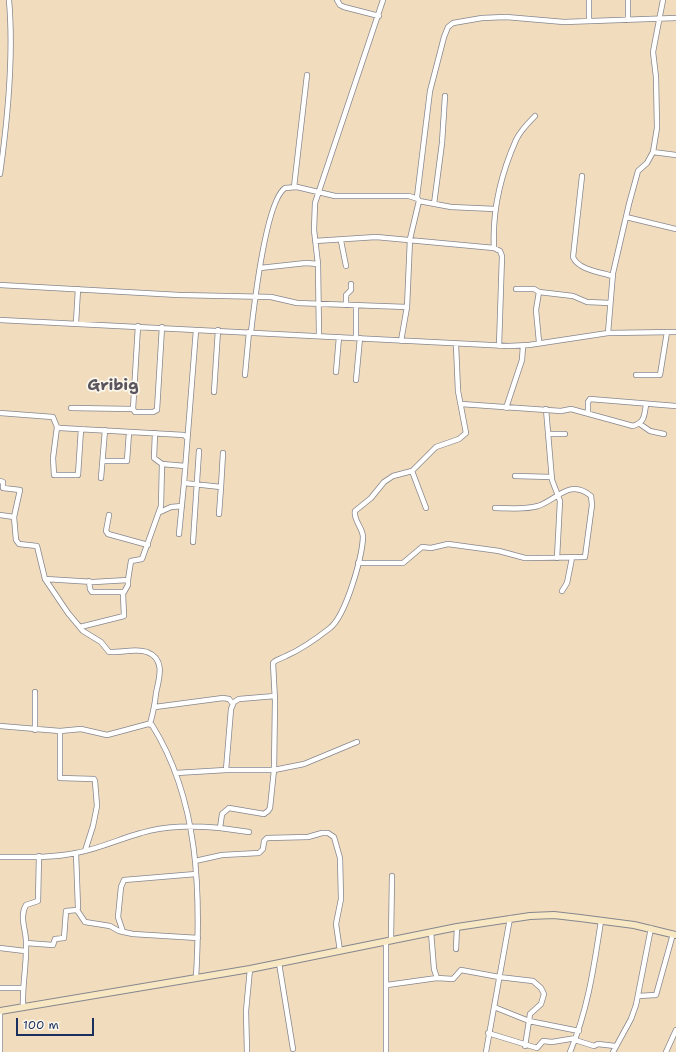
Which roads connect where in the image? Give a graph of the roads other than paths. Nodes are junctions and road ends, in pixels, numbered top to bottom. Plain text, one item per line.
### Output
1 (9, 0) edge
2 (337, 0) edge
3 (383, 0) edge
4 (589, 0) edge
5 (628, 0) edge
6 (663, 0) edge
7 (379, 16) junction
8 (660, 18) junction
9 (676, 18) edge
10 (628, 20) junction
11 (589, 21) junction
12 (307, 75) dead end
13 (445, 96) dead end
14 (535, 116) dead end
15 (654, 152) junction
16 (676, 155) edge
17 (0, 174) edge
18 (582, 176) dead end
19 (294, 187) junction
20 (319, 191) junction
21 (418, 199) junction
22 (434, 204) junction
23 (495, 209) junction
24 (626, 217) junction
25 (676, 229) edge
26 (410, 240) junction
27 (315, 241) junction
28 (342, 241) junction
29 (494, 248) junction
30 (318, 264) junction
31 (346, 266) dead end
32 (260, 268) junction
33 (612, 276) junction
34 (351, 284) dead end
35 (0, 285) edge
36 (78, 289) junction
37 (516, 289) dead end
38 (539, 292) junction
39 (256, 297) junction
40 (318, 302) junction
41 (610, 303) junction
42 (346, 305) junction
43 (356, 305) junction
44 (407, 307) junction
45 (0, 320) edge
46 (76, 323) junction
47 (138, 326) junction
48 (162, 328) junction
49 (196, 330) junction
50 (218, 330) junction
51 (250, 332) junction
52 (667, 332) junction
53 (676, 332) edge
54 (608, 333) junction
55 (319, 336) junction
56 (339, 337) junction
57 (358, 338) junction
58 (401, 341) junction
59 (539, 342) junction
60 (456, 345) junction
61 (500, 346) junction
62 (523, 346) junction
63 (336, 372) dead end
64 (245, 375) dead end
65 (636, 375) dead end
66 (356, 380) dead end
67 (214, 392) dead end
68 (461, 404) junction
69 (646, 405) junction
70 (676, 406) edge
71 (71, 408) dead end
72 (506, 408) junction
73 (133, 409) junction
74 (546, 409) junction
75 (0, 413) edge
76 (588, 413) junction
77 (643, 420) junction
78 (56, 428) junction
79 (82, 429) junction
80 (105, 430) junction
81 (129, 432) junction
82 (155, 433) junction
83 (548, 434) junction
84 (565, 434) dead end
85 (664, 434) dead end
86 (187, 438) junction
87 (199, 451) dead end
88 (223, 453) dead end
89 (103, 461) junction
90 (162, 464) junction
91 (185, 466) junction
92 (412, 471) junction
93 (515, 476) dead end
94 (552, 477) junction
95 (101, 478) dead end
96 (0, 481) edge
97 (184, 483) junction
98 (198, 484) junction
99 (221, 487) junction
100 (558, 494) junction
101 (182, 506) junction
102 (426, 508) dead end
103 (495, 508) dead end
104 (160, 512) junction
105 (219, 514) dead end
106 (0, 515) edge
107 (109, 515) dead end
108 (14, 518) junction
109 (179, 534) dead end
110 (193, 542) dead end
111 (148, 545) junction
112 (557, 558) junction
113 (572, 558) junction
114 (358, 563) junction
115 (45, 579) junction
116 (128, 580) junction
117 (89, 582) junction
118 (562, 591) dead end
119 (124, 592) junction
120 (80, 627) junction
121 (35, 692) dead end
122 (275, 696) junction
123 (233, 704) junction
124 (155, 707) junction
125 (150, 724) junction
126 (0, 726) edge
127 (35, 730) junction
128 (60, 731) junction
129 (357, 742) dead end
130 (226, 770) junction
131 (274, 770) junction
132 (176, 773) junction
133 (190, 826) junction
134 (220, 828) junction
135 (249, 832) dead end
136 (85, 851) junction
137 (76, 853) junction
138 (39, 856) junction
139 (0, 857) edge
140 (195, 861) junction
141 (196, 874) junction
142 (392, 876) dead end
143 (77, 910) junction
144 (510, 918) junction
145 (601, 921) junction
146 (457, 927) junction
147 (651, 928) junction
148 (123, 932) junction
149 (431, 932) junction
150 (675, 934) edge
151 (198, 938) junction
152 (389, 940) junction
153 (26, 943) junction
154 (0, 948) edge
155 (456, 949) dead end
156 (25, 951) junction
157 (340, 951) junction
158 (279, 963) junction
159 (250, 969) junction
160 (499, 977) junction
161 (196, 978) junction
162 (437, 978) junction
163 (387, 984) junction
164 (0, 988) edge
165 (22, 988) junction
166 (638, 996) junction
167 (494, 1006) junction
168 (23, 1008) junction
169 (0, 1011) edge
170 (529, 1021) junction
171 (676, 1030) edge
172 (579, 1031) junction
173 (488, 1033) junction
174 (575, 1039) junction
175 (525, 1046) junction
176 (615, 1046) junction
177 (293, 1049) dead end
178 (0, 1052) edge
179 (247, 1052) edge
180 (386, 1052) edge
181 (486, 1052) edge
182 (570, 1052) edge
183 (613, 1052) edge
184 (666, 1052) edge

1 - 17 street
2 - 7 street
3 - 7 street
4 - 11 street
5 - 10 street
6 - 8 street
7 - 20 street
8 - 9 street
8 - 10 street
8 - 15 street
10 - 11 street
11 - 21 street
12 - 19 street
13 - 22 street
14 - 23 street
15 - 16 street
15 - 24 street
18 - 33 street
19 - 20 street
19 - 32 street
20 - 21 street
20 - 27 street
21 - 22 street
21 - 26 street
22 - 23 street
23 - 29 street
24 - 25 street
24 - 33 street
26 - 28 street
26 - 29 street
26 - 44 street
27 - 28 street
27 - 30 street
28 - 31 street
29 - 61 street
30 - 32 street
30 - 40 street
32 - 39 street
33 - 41 street
34 - 42 street
35 - 36 street
36 - 39 street
36 - 46 street
37 - 38 street
38 - 41 street
38 - 59 street
39 - 40 street
39 - 51 street
40 - 42 street
40 - 55 street
41 - 54 street
42 - 43 street
43 - 44 street
43 - 57 street
44 - 58 street
45 - 46 street
46 - 47 street
47 - 48 street
47 - 73 street
48 - 49 street
48 - 73 street
49 - 50 street
49 - 86 street
50 - 51 street
50 - 67 street
51 - 55 street
51 - 64 street
52 - 53 street
52 - 54 street
52 - 65 street
54 - 59 street
55 - 56 street
56 - 57 street
56 - 63 street
57 - 58 street
57 - 66 street
58 - 60 street
59 - 62 street
60 - 61 street
60 - 68 street
61 - 62 street
62 - 72 street
68 - 72 street
68 - 92 street
69 - 70 street
69 - 76 street
69 - 77 street
71 - 73 street
72 - 74 street
74 - 76 street
74 - 83 street
75 - 78 street
76 - 77 street
77 - 85 street
78 - 79 street
78 - 79 street
79 - 80 street
80 - 81 street
80 - 89 street
81 - 82 street
81 - 89 street
82 - 86 street
82 - 90 street
83 - 84 street
83 - 94 street
86 - 91 street
87 - 98 street
88 - 99 street
89 - 95 street
90 - 91 street
90 - 104 street
91 - 97 street
92 - 102 street
92 - 114 street
93 - 94 street
94 - 100 street
96 - 108 street
97 - 98 street
97 - 101 street
98 - 99 street
98 - 110 street
99 - 105 street
100 - 103 street
100 - 112 street
100 - 113 street
101 - 104 street
101 - 109 street
104 - 111 street
106 - 108 street
107 - 111 street
108 - 115 street
111 - 116 street
112 - 113 street
112 - 114 street
113 - 118 street
114 - 122 street
115 - 117 street
115 - 120 street
116 - 117 street
116 - 119 street
117 - 119 street
119 - 120 street
120 - 124 street
121 - 127 street
122 - 123 street
122 - 131 street
123 - 124 street
123 - 130 street
124 - 125 street
125 - 128 street
125 - 132 street
126 - 127 street
127 - 128 street
128 - 136 street
129 - 131 street
130 - 131 street
130 - 132 street
131 - 134 street
132 - 133 street
133 - 134 street
133 - 136 street
133 - 140 street
134 - 135 street
136 - 137 street
137 - 138 street
137 - 143 street
138 - 139 street
138 - 153 street
140 - 141 street
140 - 157 street
141 - 148 street
141 - 151 street
142 - 152 street
143 - 148 street
143 - 153 street
144 - 145 main road
144 - 146 main road
144 - 160 street
145 - 147 main road
145 - 172 street
146 - 149 main road
146 - 155 street
147 - 150 main road
147 - 166 street
148 - 151 street
149 - 152 main road
149 - 162 street
150 - 166 street
151 - 161 street
152 - 157 main road
152 - 163 street
153 - 156 street
154 - 156 street
156 - 165 street
157 - 158 main road
158 - 159 main road
158 - 177 street
159 - 161 main road
159 - 179 street
160 - 162 street
160 - 167 street
160 - 170 street
161 - 168 main road
162 - 163 street
163 - 180 street
164 - 165 street
165 - 168 street
166 - 176 street
167 - 170 street
167 - 173 street
168 - 169 main road
169 - 178 street
170 - 172 street
170 - 175 street
171 - 184 street
172 - 174 street
173 - 175 street
173 - 181 street
174 - 175 street
174 - 176 street
174 - 182 street
176 - 183 street

